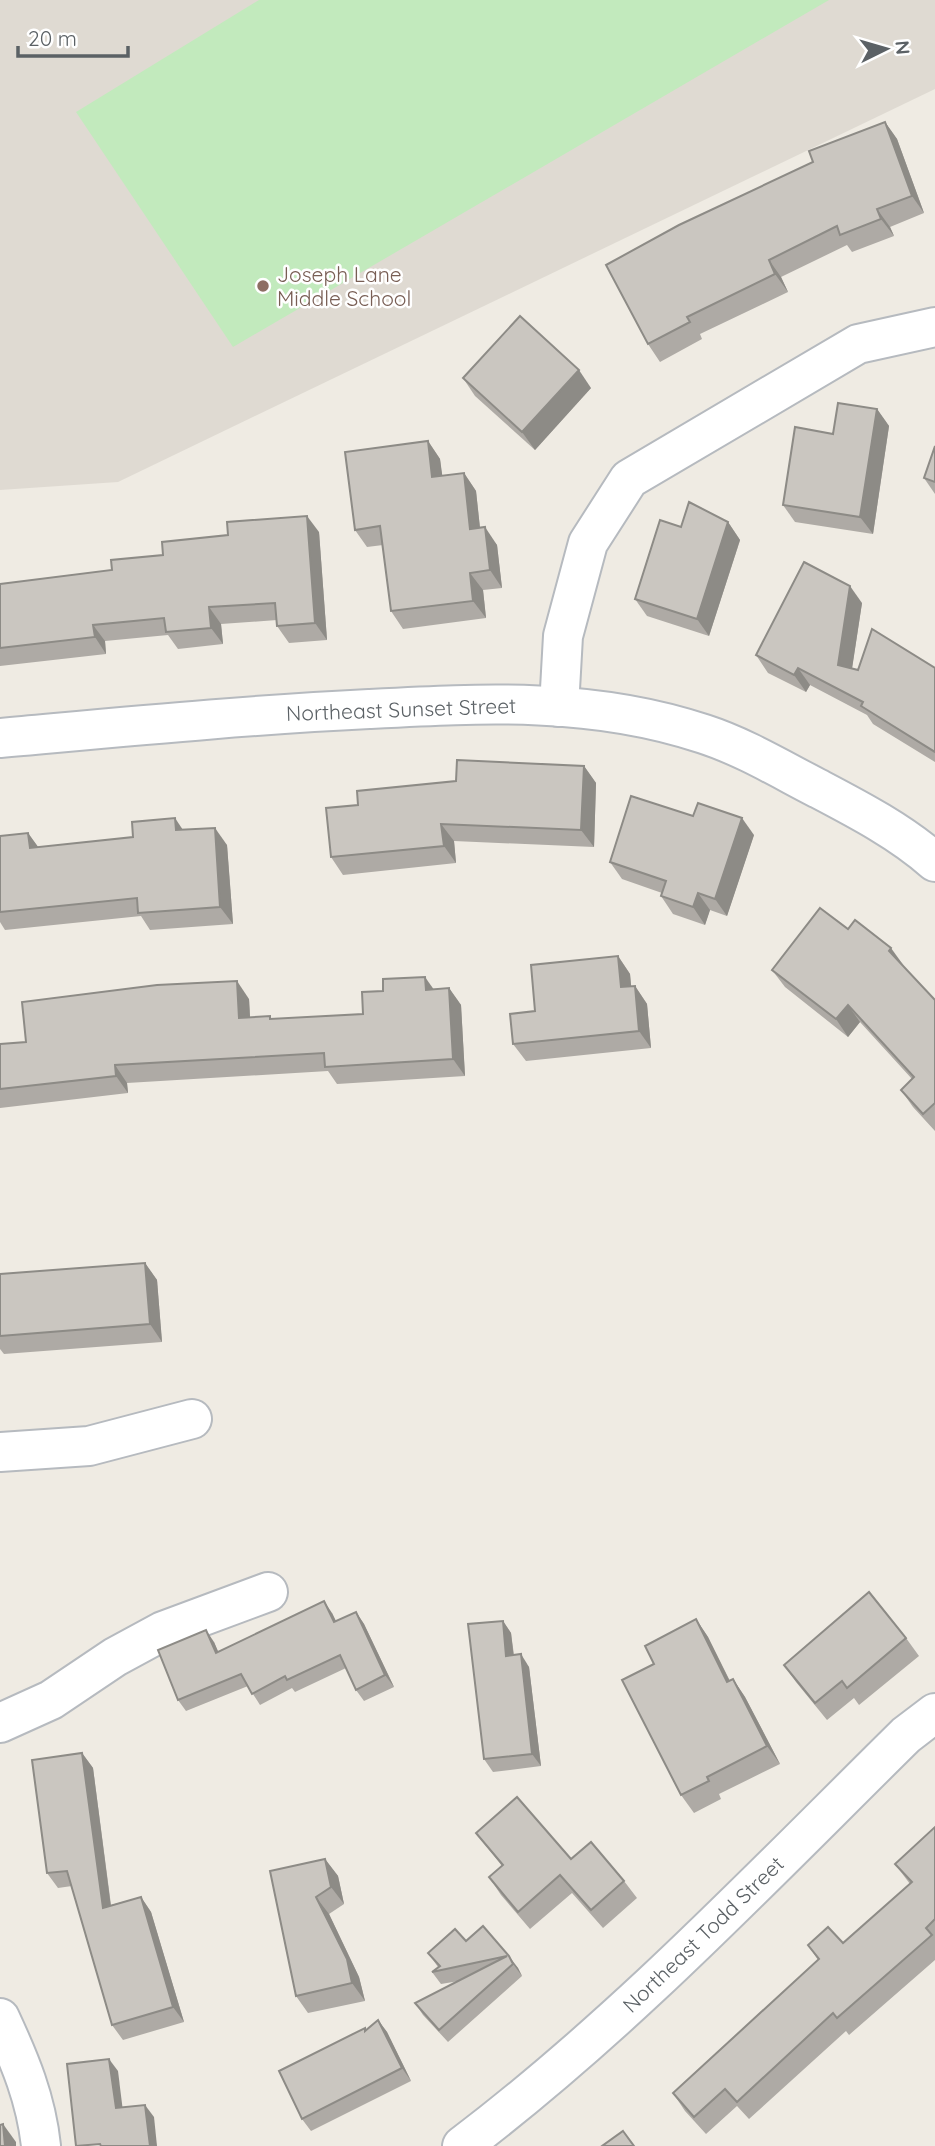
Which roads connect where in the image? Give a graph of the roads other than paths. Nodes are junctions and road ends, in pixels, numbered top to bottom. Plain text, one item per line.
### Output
1 (935, 327) edge
2 (559, 707) junction
3 (0, 738) edge
4 (935, 862) edge
5 (192, 1419) dead end
6 (0, 1452) edge
7 (268, 1592) dead end
8 (935, 1713) edge
9 (0, 1723) edge
10 (0, 2018) edge
11 (41, 2146) edge
12 (462, 2146) edge

1 - 2 street
2 - 3 street, Northeast Sunset Street
2 - 4 street, Northeast Sunset Street
5 - 6 street
7 - 9 street
8 - 12 street, Northeast Todd Street
10 - 11 street

